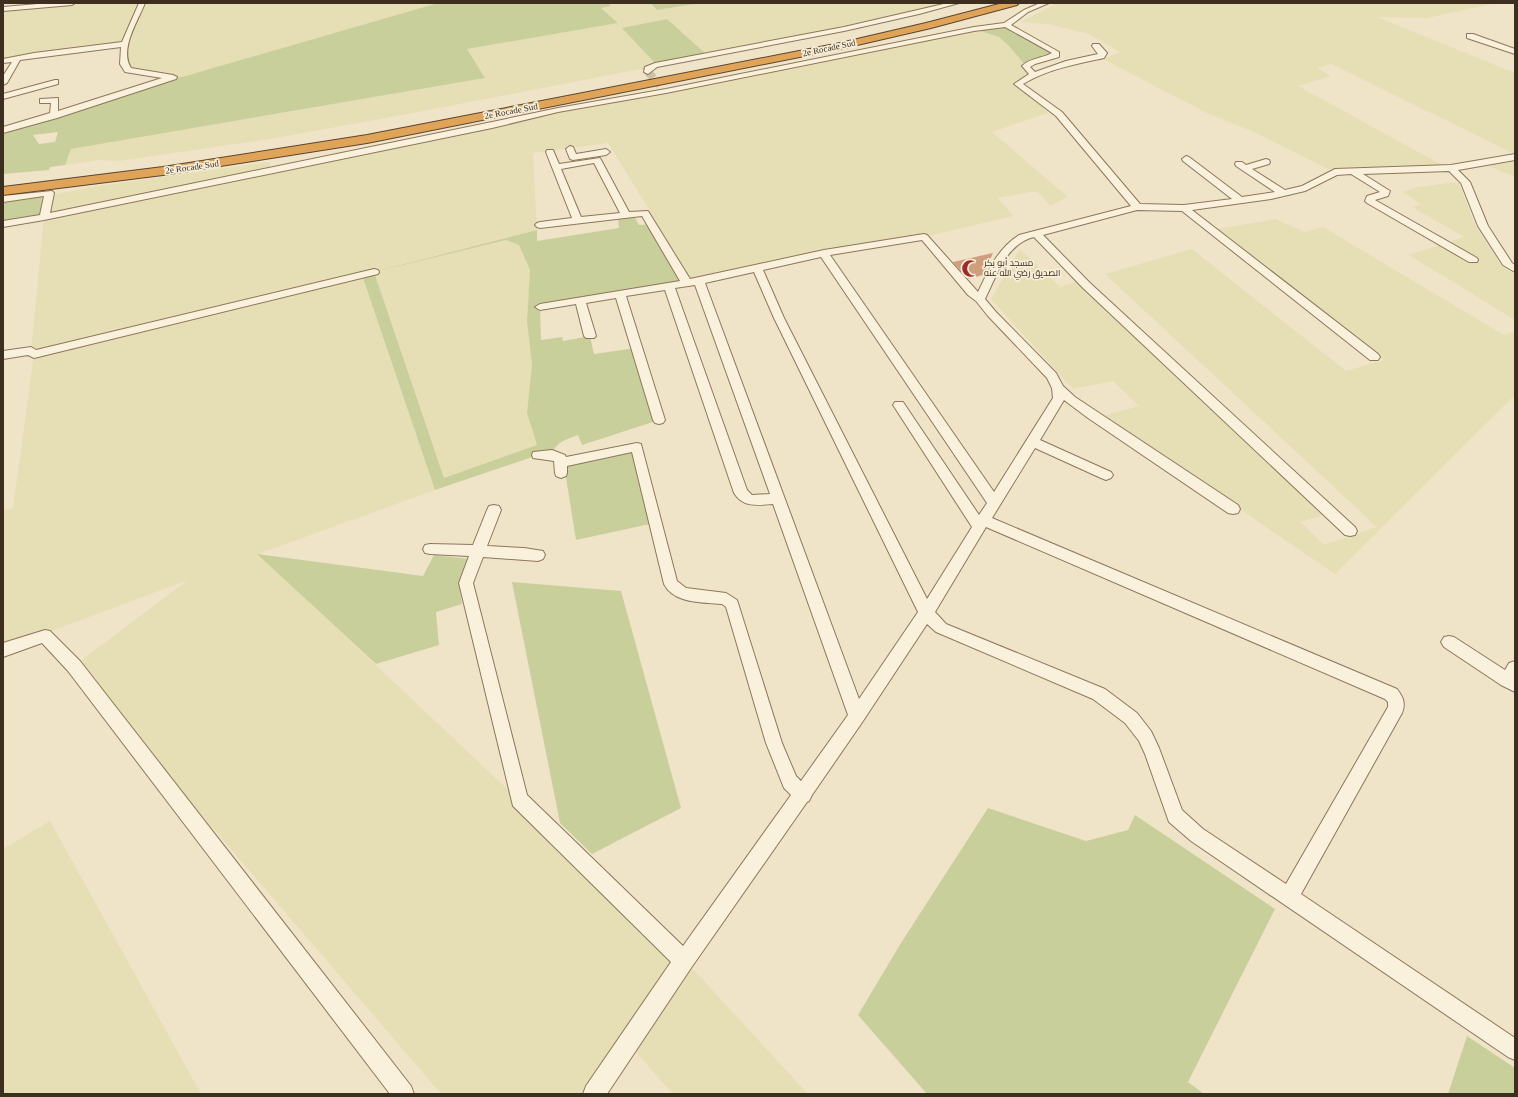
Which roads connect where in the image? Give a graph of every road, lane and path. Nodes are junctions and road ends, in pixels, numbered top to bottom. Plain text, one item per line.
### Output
1 (72, 3) edge
2 (142, 3) edge
3 (956, 3) edge
4 (987, 3) edge
5 (1014, 3) edge
6 (1046, 3) edge
7 (3, 9) edge
8 (1006, 25) junction
9 (1470, 36) dead end
10 (124, 44) junction
11 (1096, 46) dead end
12 (1515, 52) edge
13 (18, 59) junction
14 (3, 61) edge
15 (648, 72) dead end
16 (1033, 75) junction
17 (55, 82) dead end
18 (3, 83) edge
19 (119, 85) dead end
20 (119, 95) junction
21 (3, 97) edge
22 (43, 100) dead end
23 (54, 116) junction
24 (3, 130) edge
25 (570, 149) dead end
26 (550, 152) dead end
27 (606, 152) dead end
28 (1515, 157) edge
29 (592, 158) junction
30 (1186, 159) dead end
31 (1266, 162) dead end
32 (556, 167) junction
33 (1451, 168) junction
34 (1352, 171) junction
35 (3, 182) edge
36 (3, 191) edge
37 (1283, 193) junction
38 (3, 199) edge
39 (1240, 200) junction
40 (1137, 207) junction
41 (1184, 208) junction
42 (626, 215) junction
43 (44, 217) junction
44 (578, 221) junction
45 (3, 224) edge
46 (540, 225) dead end
47 (1037, 234) junction
48 (824, 254) junction
49 (1473, 260) dead end
50 (757, 268) junction
51 (1515, 269) edge
52 (374, 272) dead end
53 (693, 282) junction
54 (669, 286) junction
55 (620, 294) junction
56 (980, 299) junction
57 (580, 301) junction
58 (540, 307) dead end
59 (590, 336) dead end
60 (3, 355) edge
61 (1374, 357) dead end
62 (1058, 388) junction
63 (930, 408) junction
64 (659, 420) dead end
65 (1031, 441) junction
66 (538, 455) dead end
67 (1106, 475) dead end
68 (778, 499) junction
69 (994, 502) junction
70 (1233, 509) dead end
71 (494, 510) dead end
72 (981, 523) junction
73 (1350, 531) dead end
74 (430, 549) dead end
75 (478, 552) junction
76 (538, 555) dead end
77 (926, 614) junction
78 (1449, 642) dead end
79 (3, 650) edge
80 (1512, 678) edge
81 (857, 716) junction
82 (803, 795) junction
83 (1289, 898) junction
84 (684, 961) junction
85 (1515, 1050) edge
86 (403, 1094) edge
87 (594, 1094) edge

1 - 7 street
2 - 10 street
3 - 15 street
4 - 35 highway, 2e Rocade Sud
5 - 36 highway, 2e Rocade Sud
6 - 8 street
8 - 16 street
8 - 43 street
9 - 12 street
10 - 13 street
10 - 20 street
11 - 16 street
13 - 14 street
13 - 18 street
16 - 40 street
17 - 21 street
19 - 20 street
20 - 23 street
22 - 23 street
23 - 24 street
25 - 29 street
26 - 32 street
27 - 29 street
28 - 33 street
29 - 32 street
29 - 42 street
30 - 39 street
31 - 37 street
32 - 44 street
33 - 34 street
33 - 51 street
34 - 37 street
34 - 49 street
37 - 39 street
38 - 43 street
39 - 41 street
40 - 41 street
40 - 47 street
41 - 61 street
42 - 44 street
42 - 53 street
43 - 45 street
44 - 46 street
47 - 56 street
47 - 73 street
48 - 50 street
48 - 56 street
48 - 63 street
50 - 53 street
50 - 77 street
52 - 60 street
53 - 54 street
53 - 68 street
54 - 55 street
54 - 68 street
55 - 57 street
55 - 64 street
56 - 62 street
57 - 58 street
57 - 59 street
62 - 65 street
62 - 70 street
63 - 69 street
63 - 72 street
65 - 67 street
65 - 69 street
66 - 82 street
68 - 81 street
69 - 72 street
71 - 75 street
72 - 77 street
72 - 83 street
74 - 75 street
75 - 76 street
75 - 84 street
77 - 81 street
77 - 83 street
78 - 80 street
79 - 86 street
81 - 82 street
82 - 84 street
83 - 85 street
84 - 87 street

